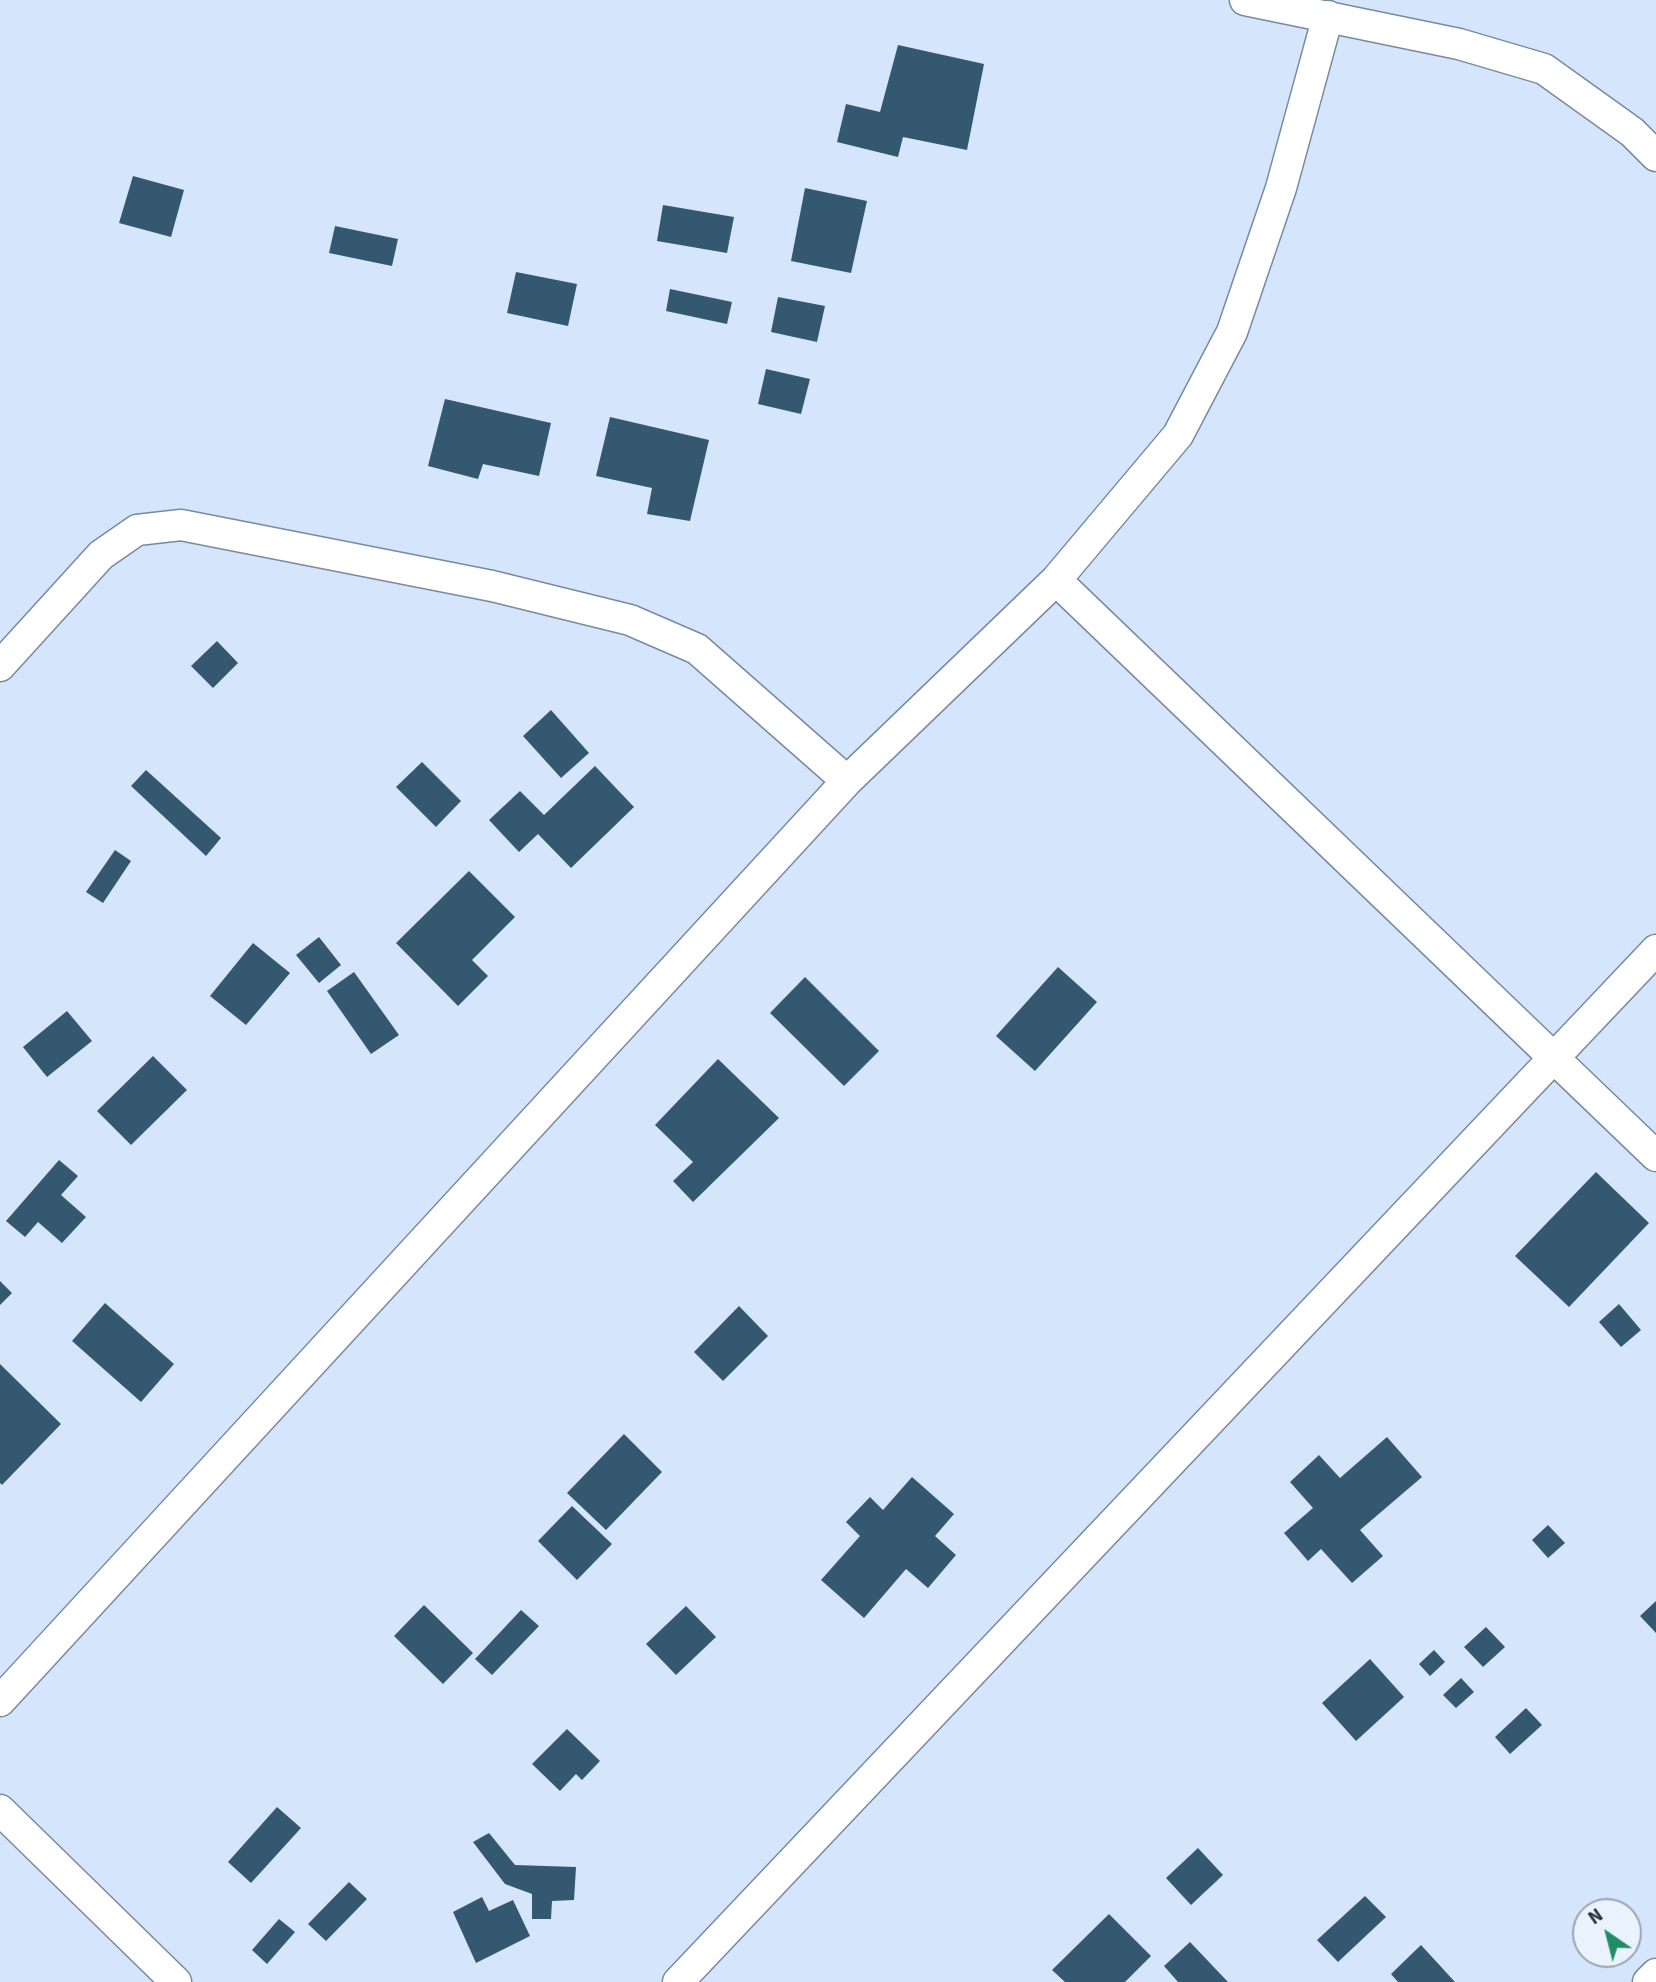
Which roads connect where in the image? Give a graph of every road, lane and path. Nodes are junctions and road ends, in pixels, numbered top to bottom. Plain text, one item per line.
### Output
1 (1245, 0) edge
2 (1328, 16) junction
3 (1656, 156) edge
4 (1056, 580) junction
5 (0, 666) edge
6 (847, 781) junction
7 (1656, 950) edge
8 (1554, 1056) junction
9 (1656, 1156) edge
10 (0, 1701) edge
11 (0, 1810) edge
12 (1656, 1974) edge
13 (176, 1982) edge
14 (678, 1982) edge
15 (1648, 1982) edge

1 - 2 street
2 - 3 street
2 - 4 street
4 - 6 street
4 - 8 street
5 - 6 street
6 - 10 street
7 - 8 street
8 - 9 street
8 - 14 street
11 - 13 street
12 - 15 street

